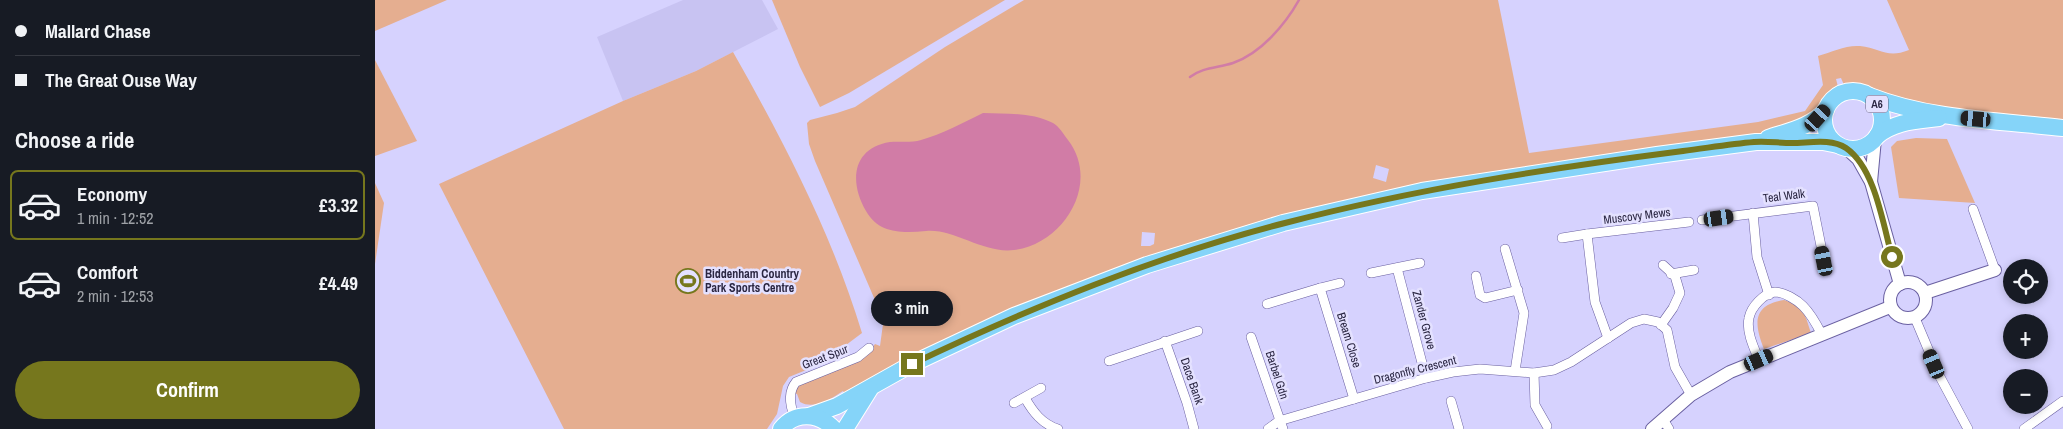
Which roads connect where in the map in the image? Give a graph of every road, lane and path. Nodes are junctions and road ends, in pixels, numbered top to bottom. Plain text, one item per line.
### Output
1 (1870, 96) junction
2 (1826, 110) junction
3 (1949, 116) junction
4 (2063, 128) edge
5 (1876, 137) junction
6 (1756, 142) junction
7 (1841, 146) junction
8 (1871, 182) junction
9 (1973, 209) dead end
10 (1753, 213) junction
11 (1702, 220) dead end
12 (1689, 222) dead end
13 (1587, 234) junction
14 (1562, 238) dead end
15 (1505, 249) dead end
16 (1824, 261) dead end
17 (1420, 264) dead end
18 (1663, 265) dead end
19 (1397, 268) junction
20 (1694, 270) dead end
21 (1995, 270) joint
22 (1371, 273) dead end
23 (1671, 274) junction
24 (1476, 276) dead end
25 (1340, 283) dead end
26 (1900, 284) junction
27 (1320, 288) junction
28 (1517, 290) junction
29 (1925, 293) junction
30 (1769, 295) junction
31 (1267, 304) dead end
32 (1891, 307) junction
33 (1915, 318) junction
34 (1661, 325) junction
35 (1198, 331) dead end
36 (1822, 335) junction
37 (1251, 337) dead end
38 (1608, 338) junction
39 (1165, 341) junction
40 (869, 348) dead end
41 (1759, 360) junction
42 (1109, 361) dead end
43 (1515, 371) junction
44 (1534, 373) junction
45 (1426, 378) junction
46 (872, 387) junction
47 (1041, 388) dead end
48 (1691, 395) junction
49 (1025, 398) junction
50 (1354, 399) junction
51 (1451, 401) dead end
52 (2063, 402) edge
53 (1014, 404) dead end
54 (802, 417) junction
55 (1666, 424) edge
56 (1281, 425) edge
57 (1547, 426) dead end
58 (781, 429) edge
59 (834, 429) edge
60 (845, 429) edge
61 (1058, 429) edge
62 (1194, 429) edge
63 (1267, 429) edge
64 (1459, 429) edge
65 (1652, 429) edge
66 (1968, 429) edge
67 (2024, 429) edge

1 - 2 highway, A6
1 - 3 highway, A6
1 - 5 highway, A6
2 - 6 highway, A6
2 - 7 highway
3 - 4 highway, A6
3 - 5 highway, A6
5 - 7 highway, A6
5 - 8 street
6 - 7 highway, A6
6 - 46 highway, A6
7 - 8 street
8 - 26 street
9 - 21 street
10 - 11 street, Teal Walk
10 - 16 street, Teal Walk
10 - 30 street
12 - 13 street, Muscovy Mews
13 - 14 street, Muscovy Mews
13 - 38 street, Muscovy Mews
15 - 28 street
17 - 19 street
18 - 23 street
19 - 22 street
19 - 45 street, Zander Grove
20 - 23 street
21 - 29 street
23 - 34 street
24 - 28 street
25 - 27 street
26 - 29 street
26 - 32 street
27 - 31 street
27 - 50 street, Bream Close
28 - 43 street
29 - 33 street
30 - 36 street
30 - 41 street
32 - 33 street
32 - 36 street
33 - 66 street
34 - 38 street, Dragonfly Crescent
34 - 48 street
35 - 39 street
36 - 41 street
37 - 56 street, Barbel Gdn
38 - 44 street, Dragonfly Crescent
39 - 42 street
39 - 62 street, Dace Bank
40 - 54 street, Great Spur
41 - 48 street
43 - 44 street, Dragonfly Crescent
43 - 45 street, Dragonfly Crescent
44 - 57 street
45 - 50 street, Dragonfly Crescent
46 - 54 highway, A6
46 - 60 highway, A6
47 - 49 street
48 - 55 street
49 - 53 street
49 - 61 street
50 - 56 street, Dragonfly Crescent
51 - 64 street
52 - 67 street
54 - 58 highway, A6
54 - 59 highway
55 - 65 street
56 - 63 street, Dragonfly Crescent

